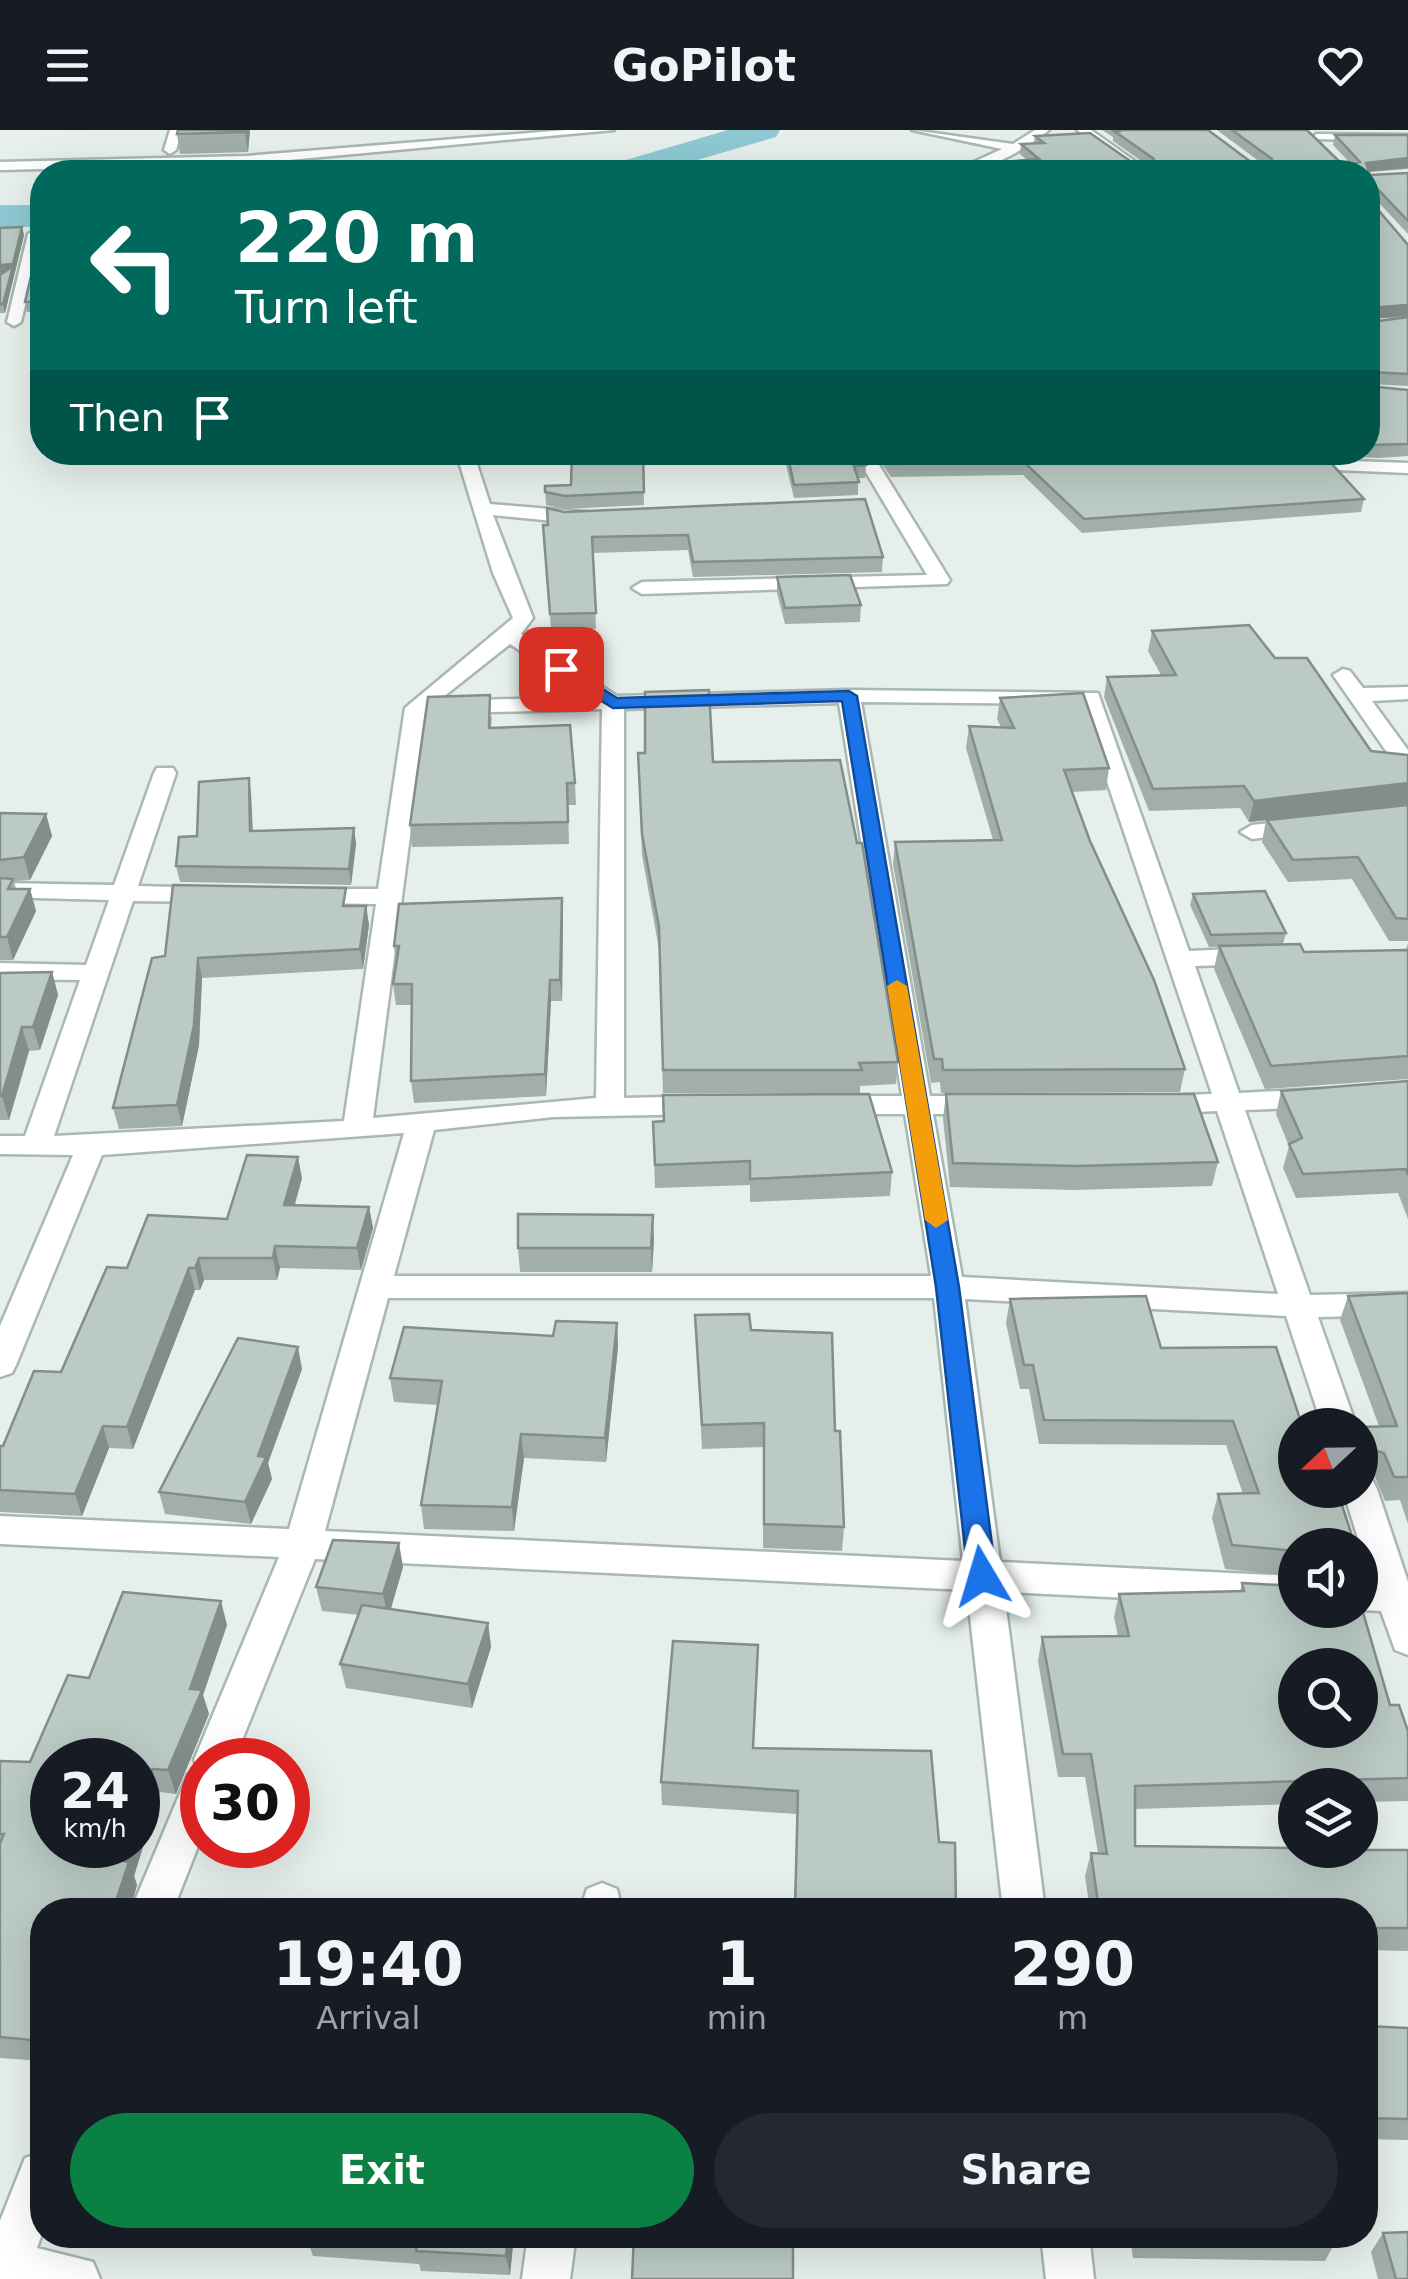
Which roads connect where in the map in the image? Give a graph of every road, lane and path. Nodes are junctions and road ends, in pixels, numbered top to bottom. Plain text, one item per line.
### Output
1 (176, 130) edge
2 (608, 130) edge
3 (918, 130) edge
4 (1043, 130) edge
5 (1083, 130) edge
6 (1311, 134) edge
7 (1408, 138) edge
8 (1015, 148) junction
9 (1328, 148) edge
10 (170, 150) dead end
11 (226, 160) edge
12 (992, 160) edge
13 (1127, 160) edge
14 (30, 165) edge
15 (0, 166) edge
16 (30, 255) edge
17 (14, 322) edge
18 (469, 465) edge
19 (867, 465) edge
20 (1328, 465) edge
21 (1408, 468) edge
22 (485, 509) junction
23 (603, 516) edge
24 (642, 588) dead end
25 (509, 635) junction
26 (1343, 676) dead end
27 (1408, 694) edge
28 (849, 696) junction
29 (1360, 696) junction
30 (613, 703) junction
31 (416, 708) junction
32 (1408, 766) edge
33 (165, 774) dead end
34 (1330, 823) edge
35 (1252, 832) dead end
36 (0, 890) edge
37 (124, 894) junction
38 (236, 895) edge
39 (292, 896) edge
40 (386, 898) junction
41 (1275, 956) edge
42 (1180, 958) junction
43 (0, 971) edge
44 (96, 972) junction
45 (1349, 1096) edge
46 (744, 1105) edge
47 (802, 1105) edge
48 (917, 1105) junction
49 (1015, 1105) edge
50 (1133, 1105) edge
51 (1231, 1105) junction
52 (610, 1106) junction
53 (421, 1124) junction
54 (356, 1129) junction
55 (37, 1144) junction
56 (0, 1146) edge
57 (91, 1146) junction
58 (376, 1287) junction
59 (948, 1287) junction
60 (1408, 1304) edge
61 (1300, 1306) junction
62 (4, 1349) edge
63 (1333, 1408) edge
64 (1365, 1508) edge
65 (0, 1530) edge
66 (304, 1541) junction
67 (982, 1576) junction
68 (1278, 1591) edge
69 (1388, 1596) edge
70 (1408, 1639) edge
71 (223, 1738) edge
72 (180, 1841) edge
73 (157, 1898) edge
74 (1022, 1898) edge
75 (30, 2204) edge
76 (550, 2248) edge
77 (1066, 2248) edge
78 (2, 2270) edge
79 (76, 2279) edge
80 (546, 2279) edge
81 (1070, 2279) edge

1 - 10 street
2 - 11 street
3 - 8 street
4 - 8 street
5 - 13 street
6 - 7 street
6 - 9 street
8 - 12 street
14 - 15 street
16 - 17 street
18 - 22 street
19 - 24 street
20 - 21 street
22 - 23 street
22 - 25 street
25 - 30 street
25 - 31 street
26 - 29 street
27 - 29 street
28 - 30 street
28 - 42 street
28 - 48 street
29 - 32 street
30 - 31 street
30 - 52 street
31 - 40 street
33 - 37 street
34 - 35 street
36 - 37 street
37 - 38 street
37 - 44 street
39 - 40 street
40 - 54 street
41 - 42 street
42 - 51 street
43 - 44 street
44 - 55 street
45 - 51 street
46 - 52 street
47 - 48 street
48 - 49 street
48 - 59 street
50 - 51 street
51 - 61 street
52 - 53 street
53 - 54 street
53 - 58 street
54 - 57 street
55 - 56 street
55 - 57 street
57 - 62 street
58 - 59 street
58 - 66 street
59 - 61 street
59 - 67 street
60 - 61 street
61 - 63 street
64 - 69 street
65 - 66 street
66 - 67 street
66 - 71 street
67 - 68 street
67 - 74 street
69 - 70 street
72 - 73 street
75 - 78 street
76 - 80 street
77 - 81 street
78 - 79 street

